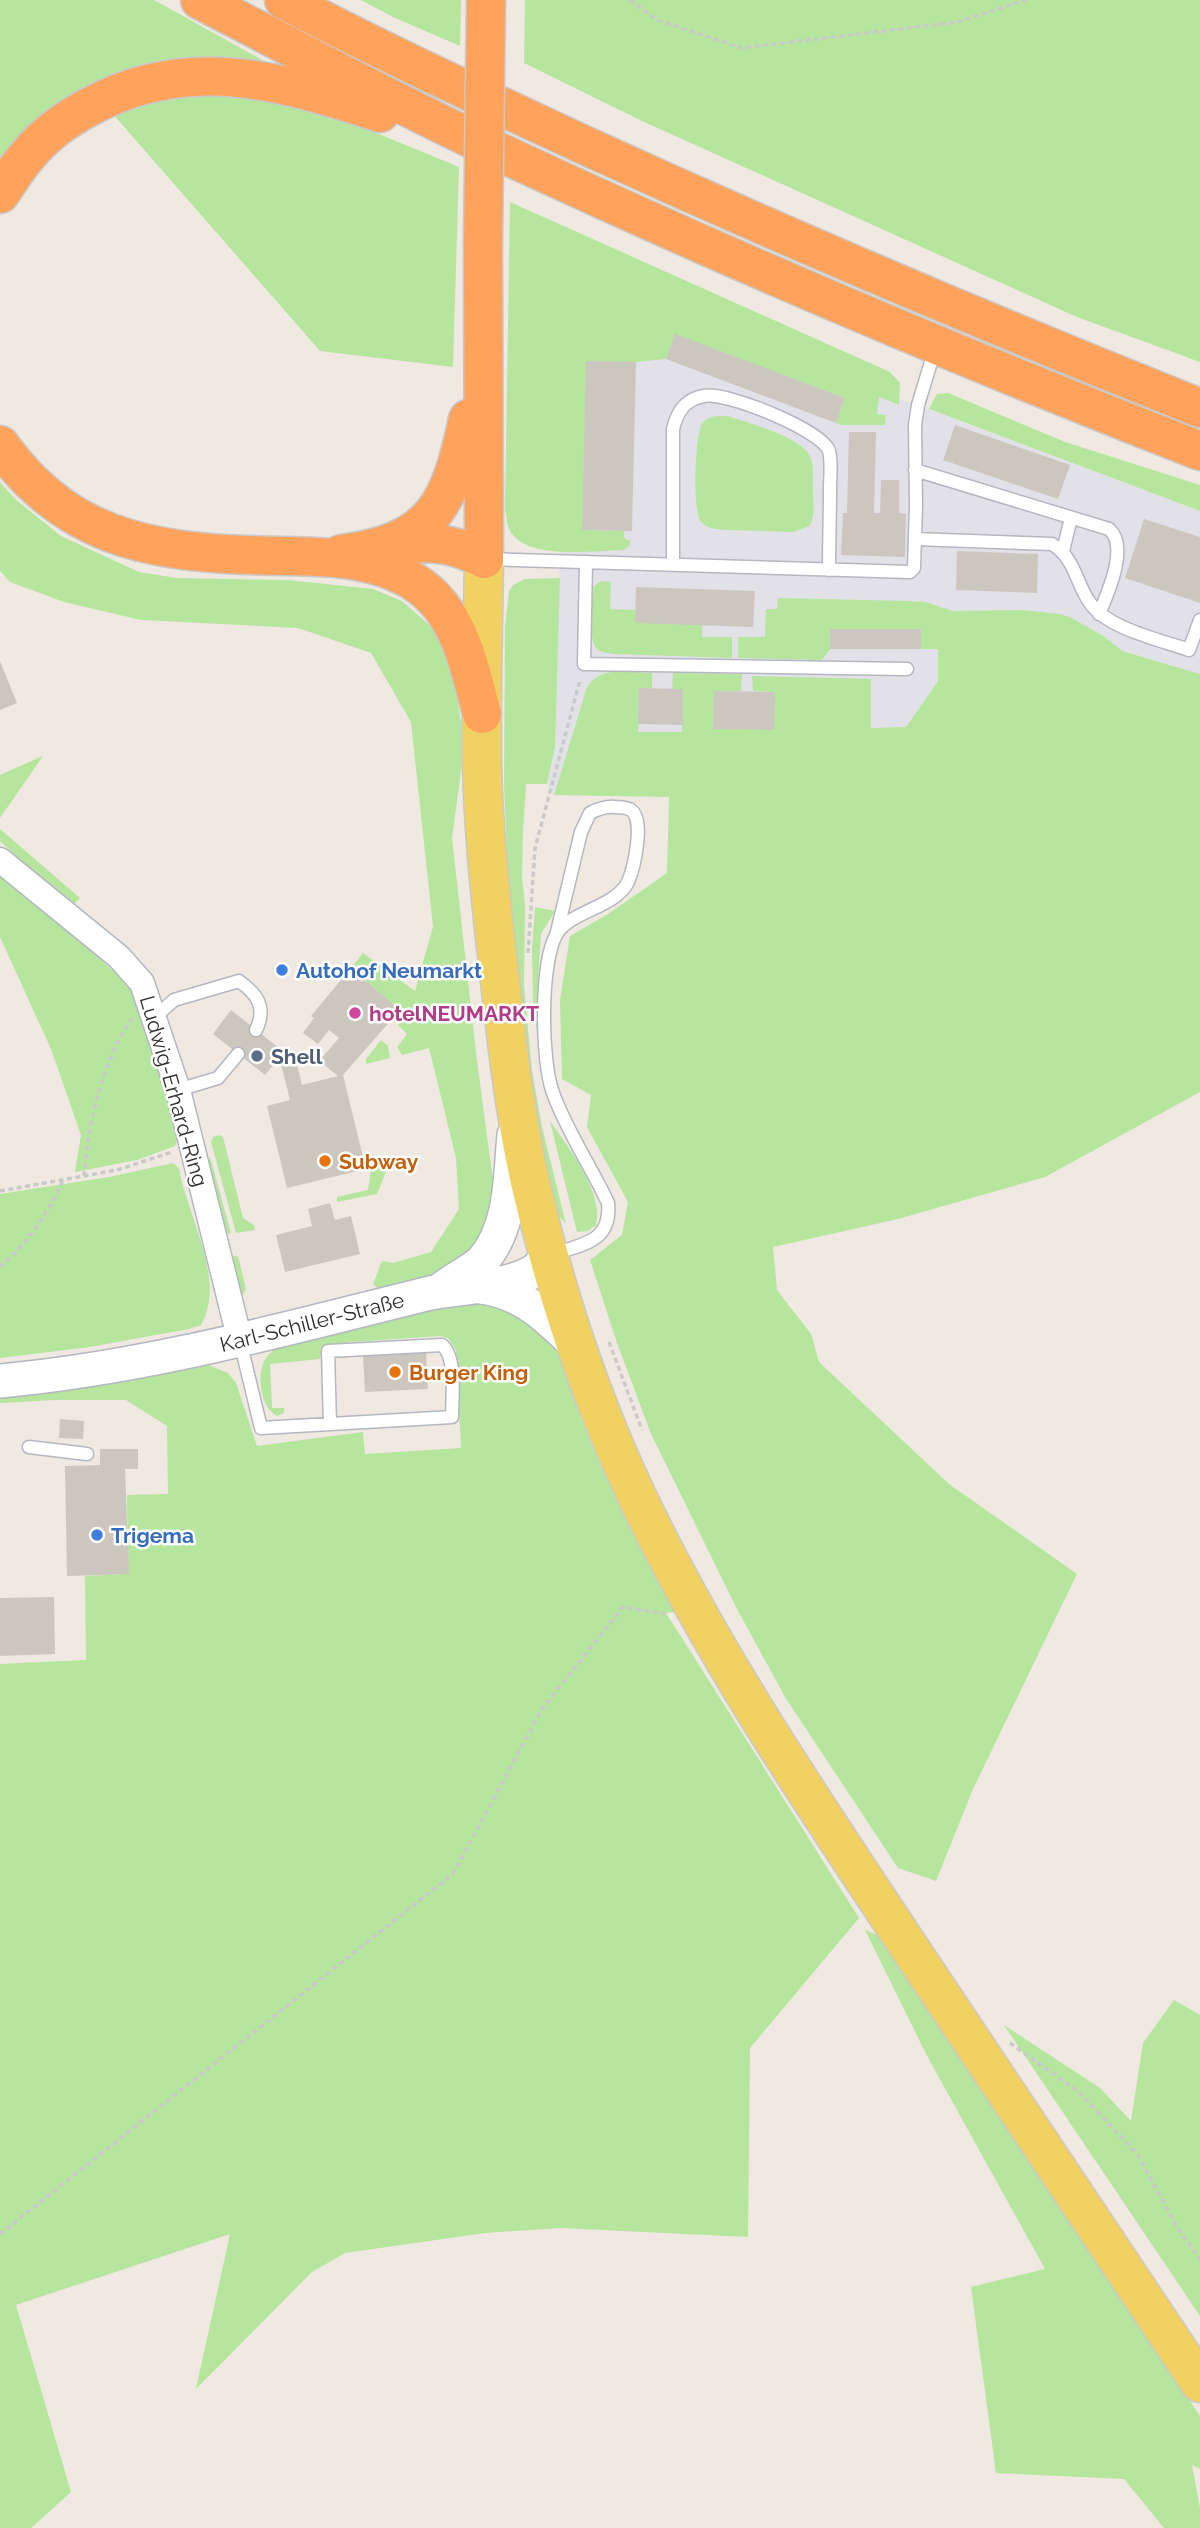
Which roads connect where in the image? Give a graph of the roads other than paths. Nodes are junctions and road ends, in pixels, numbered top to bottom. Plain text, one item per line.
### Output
1 (200, 0) edge
2 (284, 0) edge
3 (486, 0) edge
4 (524, 163) junction
5 (0, 194) edge
6 (936, 346) junction
7 (484, 352) junction
8 (1200, 408) edge
9 (0, 445) edge
10 (1200, 451) edge
11 (915, 470) junction
12 (1071, 518) junction
13 (915, 540) junction
14 (1063, 551) junction
15 (383, 557) junction
16 (484, 559) junction
17 (586, 562) junction
18 (673, 564) junction
19 (829, 570) junction
20 (1099, 614) junction
21 (1200, 620) edge
22 (907, 669) dead end
23 (482, 714) junction
24 (0, 860) edge
25 (557, 932) junction
26 (153, 1011) junction
27 (256, 1030) dead end
28 (238, 1054) dead end
29 (178, 1090) junction
30 (516, 1115) junction
31 (549, 1256) junction
32 (479, 1274) junction
33 (240, 1341) junction
34 (576, 1345) junction
35 (0, 1381) edge
36 (330, 1424) junction
37 (29, 1447) dead end
38 (87, 1454) dead end
39 (1200, 2383) edge

1 - 4 highway
2 - 8 highway
3 - 7 highway, bridge
4 - 5 highway
4 - 6 highway
6 - 10 highway
6 - 11 lane
7 - 15 highway
7 - 16 highway
9 - 15 highway
11 - 12 lane
11 - 13 lane
12 - 14 lane
12 - 20 lane
13 - 14 lane
13 - 19 lane
14 - 20 lane
15 - 16 highway
15 - 23 highway
16 - 17 lane
16 - 23 main road
17 - 18 lane
17 - 22 lane
18 - 19 lane
18 - 19 lane
20 - 21 lane
23 - 30 main road
24 - 26 street, Ludwig-Erhard-Ring
25 - 25 lane
25 - 31 lane
26 - 27 lane
26 - 29 street, Ludwig-Erhard-Ring
28 - 29 lane
29 - 33 street, Ludwig-Erhard-Ring
30 - 31 main road
30 - 32 street
31 - 32 street
31 - 34 main road
32 - 33 street, Karl-Schiller-Straße
32 - 34 street
33 - 35 street, Karl-Schiller-Straße
33 - 36 lane
34 - 39 main road
36 - 36 lane
37 - 38 lane

